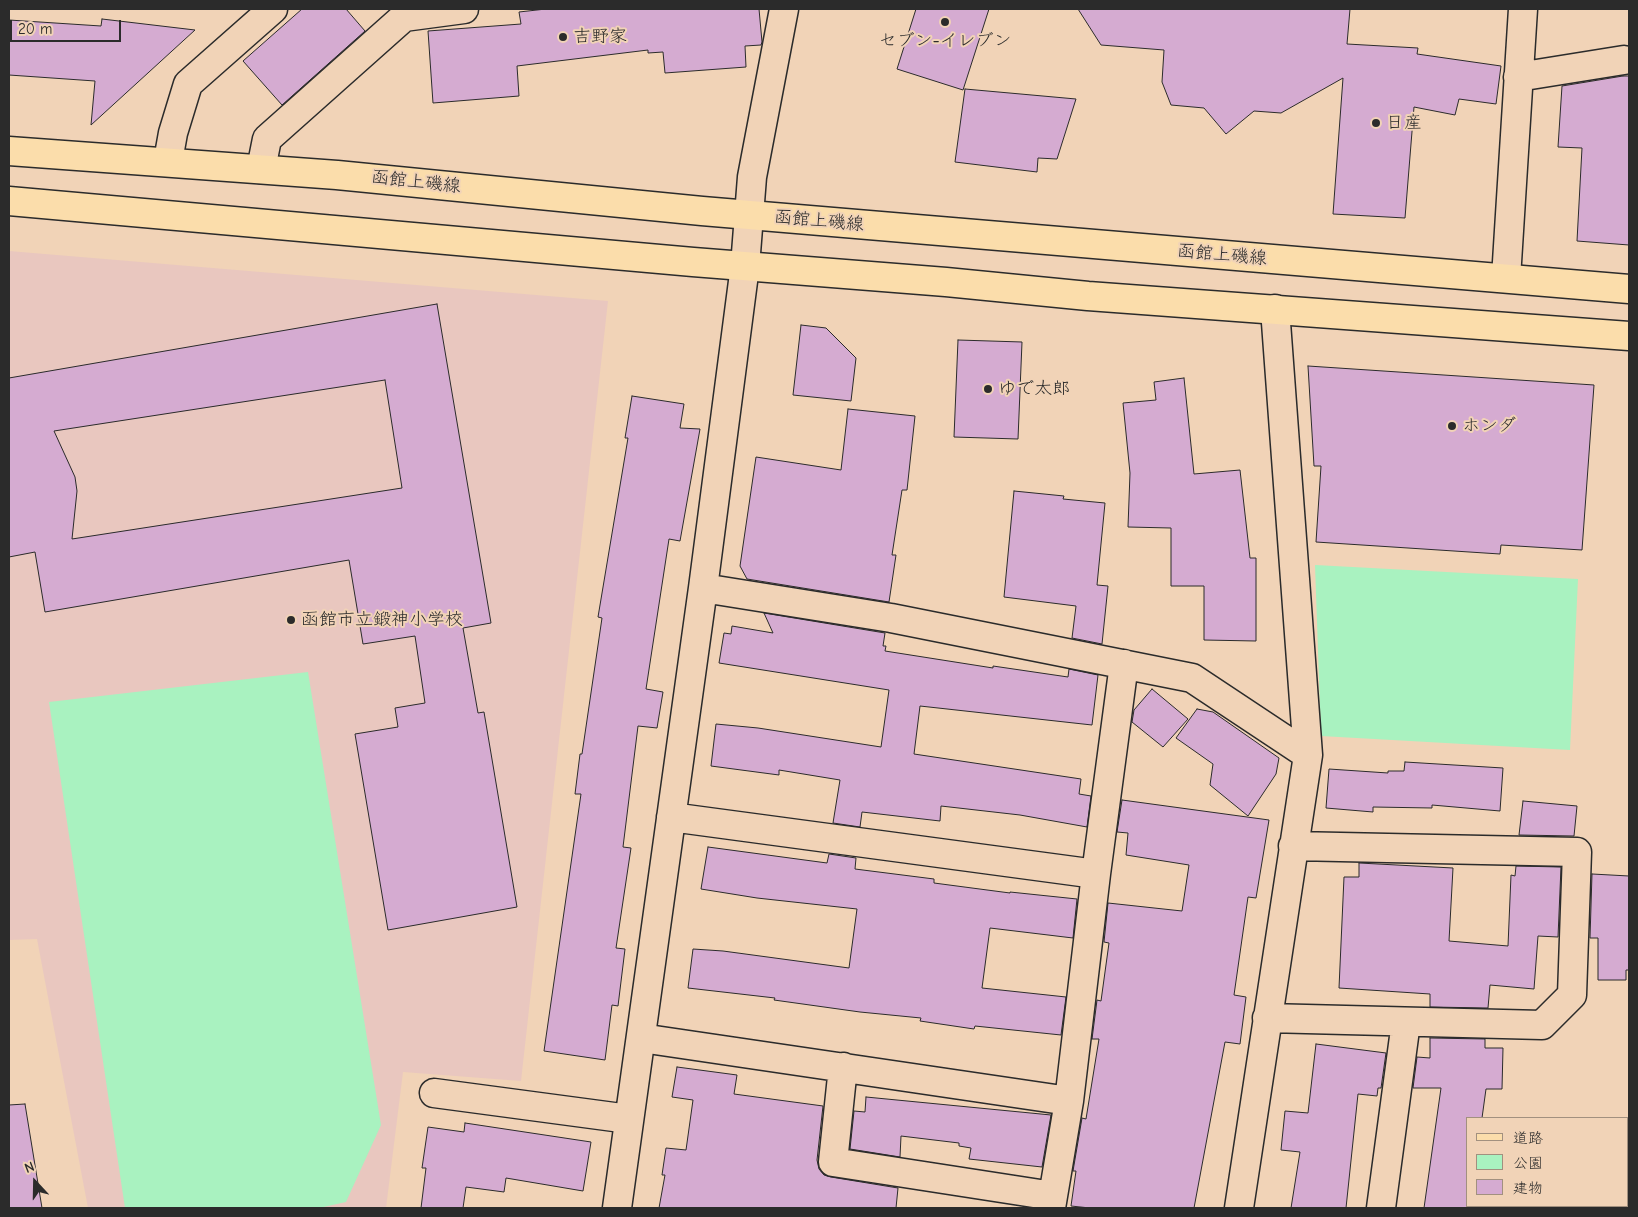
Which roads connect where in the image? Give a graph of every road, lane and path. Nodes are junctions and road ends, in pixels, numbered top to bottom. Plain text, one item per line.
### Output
1 (273, 9) edge
2 (464, 9) edge
3 (784, 9) edge
4 (1523, 9) edge
5 (1624, 60) dead end
6 (1518, 77) junction
7 (9, 151) edge
8 (168, 161) junction
9 (261, 169) junction
10 (9, 201) edge
11 (750, 215) junction
12 (745, 266) junction
13 (1506, 278) junction
14 (1629, 289) edge
15 (1275, 309) junction
16 (1629, 336) edge
17 (703, 588) junction
18 (1124, 664) junction
19 (1308, 755) junction
20 (671, 817) junction
21 (1293, 846) junction
22 (1096, 874) junction
23 (1268, 1018) junction
24 (1406, 1022) junction
25 (641, 1038) junction
26 (844, 1067) junction
27 (434, 1093) dead end
28 (1069, 1100) junction
29 (629, 1119) junction
30 (1052, 1202) edge
31 (617, 1208) edge
32 (1239, 1208) edge
33 (1381, 1208) edge

1 - 8 street
2 - 9 street
3 - 11 street
4 - 6 street
5 - 6 street
6 - 13 street
7 - 8 main road, 函館上磯線
8 - 9 main road, 函館上磯線
9 - 11 main road, 函館上磯線
10 - 12 main road
11 - 12 street
11 - 13 main road, 函館上磯線
12 - 15 main road
12 - 17 street
13 - 14 main road, 函館上磯線
15 - 16 main road
15 - 19 street
17 - 18 street
17 - 20 street
18 - 19 street
18 - 22 street
19 - 21 street
20 - 22 street
20 - 25 street
21 - 23 street
21 - 24 street
22 - 28 street
23 - 24 street
23 - 32 street
24 - 33 street
25 - 26 street
25 - 29 street
26 - 28 street
26 - 30 street
27 - 29 street
28 - 30 street
29 - 31 street

